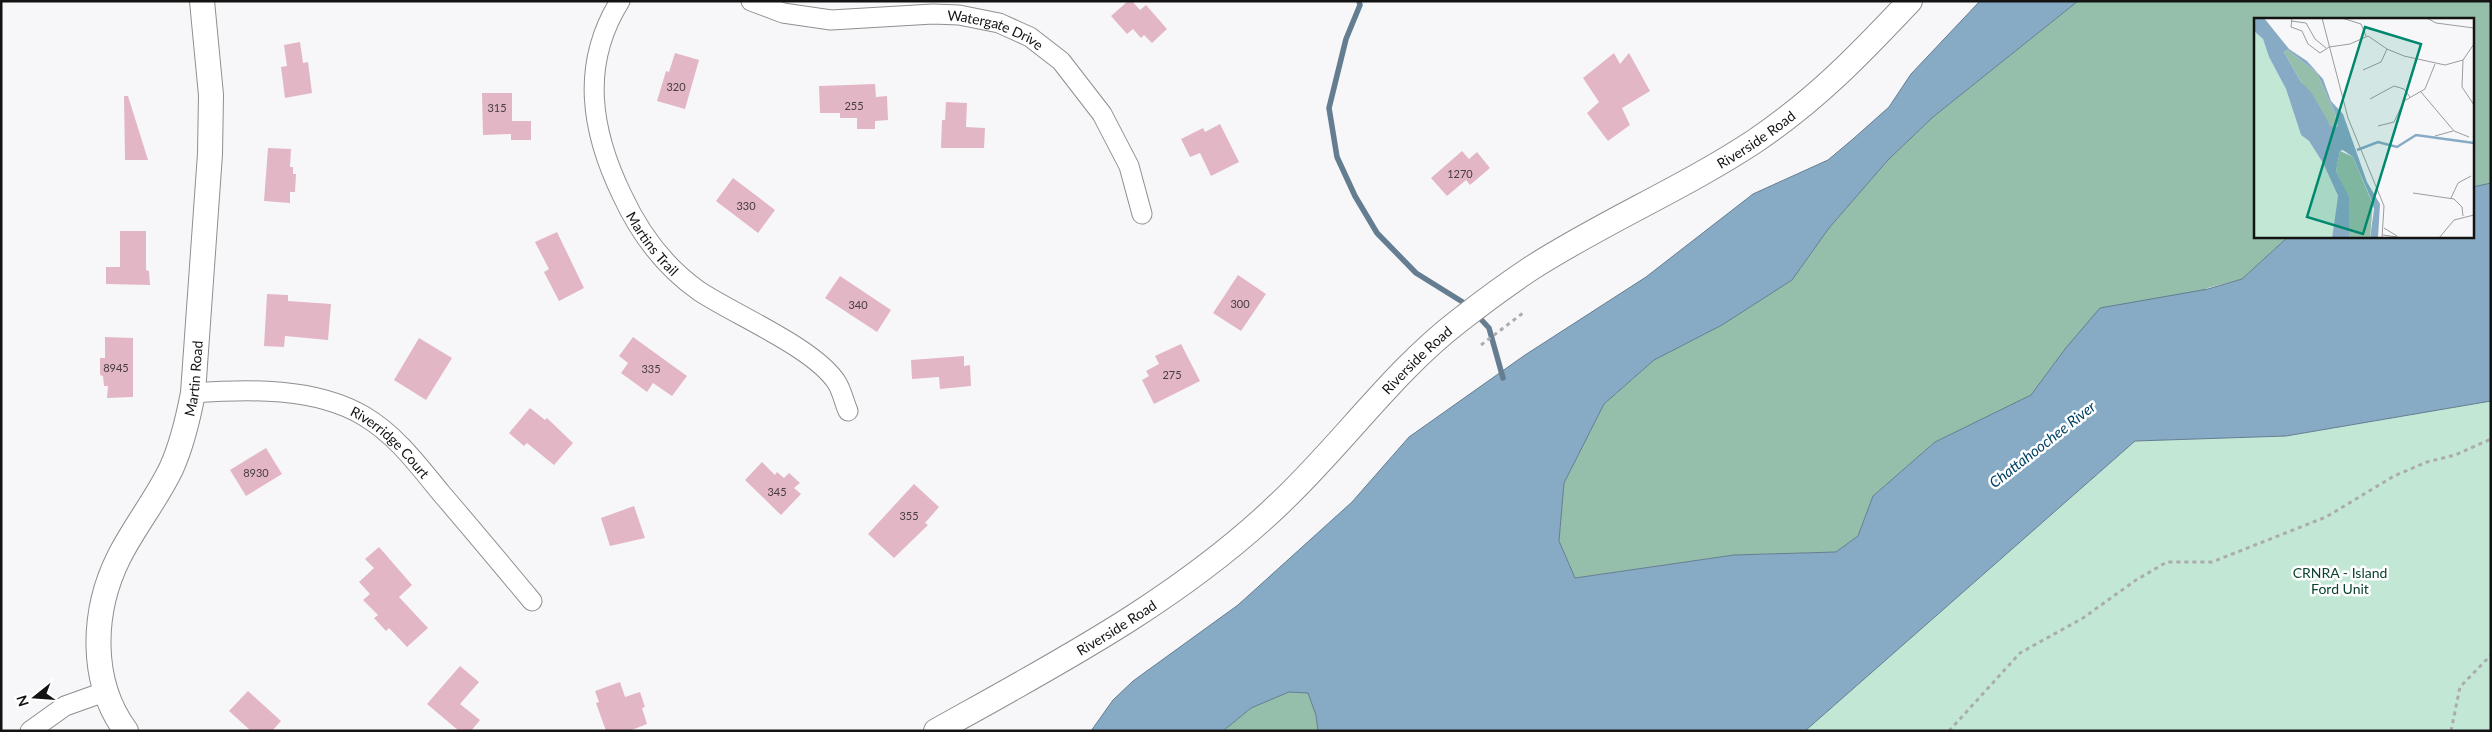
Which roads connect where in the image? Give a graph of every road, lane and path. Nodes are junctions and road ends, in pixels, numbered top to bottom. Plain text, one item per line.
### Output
1 (202, 1) edge
2 (620, 1) edge
3 (751, 1) edge
4 (1910, 1) edge
5 (1142, 214) dead end
6 (1523, 313) dead end
7 (1481, 345) dead end
8 (193, 393) junction
9 (848, 411) dead end
10 (2491, 439) edge
11 (532, 600) dead end
12 (2491, 654) edge
13 (106, 691) junction
14 (30, 731) edge
15 (126, 731) edge
16 (936, 731) edge
17 (1949, 731) edge
18 (2451, 731) edge

1 - 8 street, Martin Road
2 - 9 street, Martins Trail
3 - 5 street, Watergate Drive
4 - 16 street, Riverside Road
6 - 7 path
8 - 11 street, Riverridge Court
8 - 13 street, Martin Road
10 - 17 path
12 - 18 path
13 - 14 street
13 - 15 street, Martin Road

